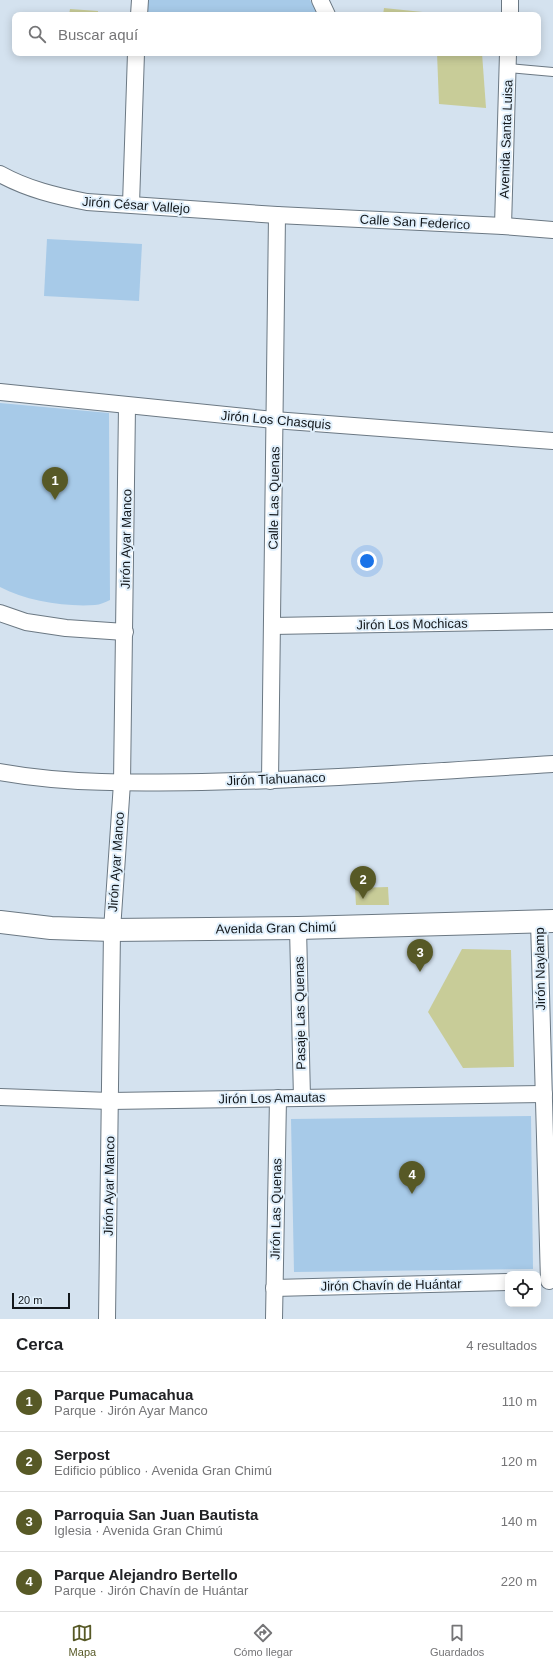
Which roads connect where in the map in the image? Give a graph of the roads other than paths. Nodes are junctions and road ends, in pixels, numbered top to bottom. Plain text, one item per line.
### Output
1 (140, 0) edge
2 (320, 0) edge
3 (510, 0) edge
4 (139, 12) edge
5 (326, 12) edge
6 (510, 12) edge
7 (136, 56) edge
8 (508, 61) edge
9 (553, 72) edge
10 (0, 174) edge
11 (131, 204) junction
12 (277, 215) junction
13 (503, 226) junction
14 (553, 230) edge
15 (0, 392) edge
16 (128, 406) junction
17 (274, 420) junction
18 (553, 441) edge
19 (0, 612) edge
20 (553, 621) edge
21 (272, 626) junction
22 (125, 632) junction
23 (553, 764) edge
24 (0, 772) edge
25 (270, 781) junction
26 (122, 783) junction
27 (546, 921) edge
28 (0, 922) edge
29 (298, 928) junction
30 (112, 930) junction
31 (544, 1094) junction
32 (0, 1098) edge
33 (278, 1098) junction
34 (302, 1098) junction
35 (110, 1101) junction
36 (547, 1281) edge
37 (505, 1282) edge
38 (274, 1288) junction
39 (107, 1319) edge
40 (274, 1319) edge

1 - 4 street
2 - 5 street
3 - 6 street
7 - 11 street
8 - 9 lane
8 - 13 street, Avenida Santa Luisa
10 - 11 street, Jirón César Vallejo
11 - 12 street, Jirón César Vallejo
12 - 13 street, Calle San Federico
12 - 17 street, Calle Las Quenas
13 - 14 street, Calle San Federico
15 - 16 street, Jirón Los Chasquis
16 - 17 street, Jirón Los Chasquis
16 - 22 street, Jirón Ayar Manco
17 - 18 street, Jirón Los Chasquis
17 - 21 street, Calle Las Quenas
19 - 22 street
20 - 21 street, Jirón Los Mochicas
21 - 25 street, Calle Las Quenas
22 - 26 street, Jirón Ayar Manco
23 - 25 street, Jirón Tiahuanaco
24 - 26 street, Jirón Tiahuanaco
25 - 26 street, Jirón Tiahuanaco
26 - 30 street, Jirón Ayar Manco
27 - 29 street, Avenida Gran Chimú
27 - 31 street, Jirón Naylamp
28 - 30 street, Avenida Gran Chimú
29 - 30 street, Avenida Gran Chimú
29 - 34 street, Pasaje Las Quenas
30 - 35 street, Jirón Ayar Manco
31 - 34 street, Jirón Los Amautas
31 - 36 street, Jirón Naylamp
32 - 35 street, Jirón Los Amautas
33 - 34 street, Jirón Los Amautas
33 - 35 street, Jirón Los Amautas
33 - 38 street, Jirón Las Quenas
35 - 39 street, Jirón Ayar Manco
37 - 38 street, Jirón Chavín de Huántar
38 - 40 street, Jirón Las Quenas

